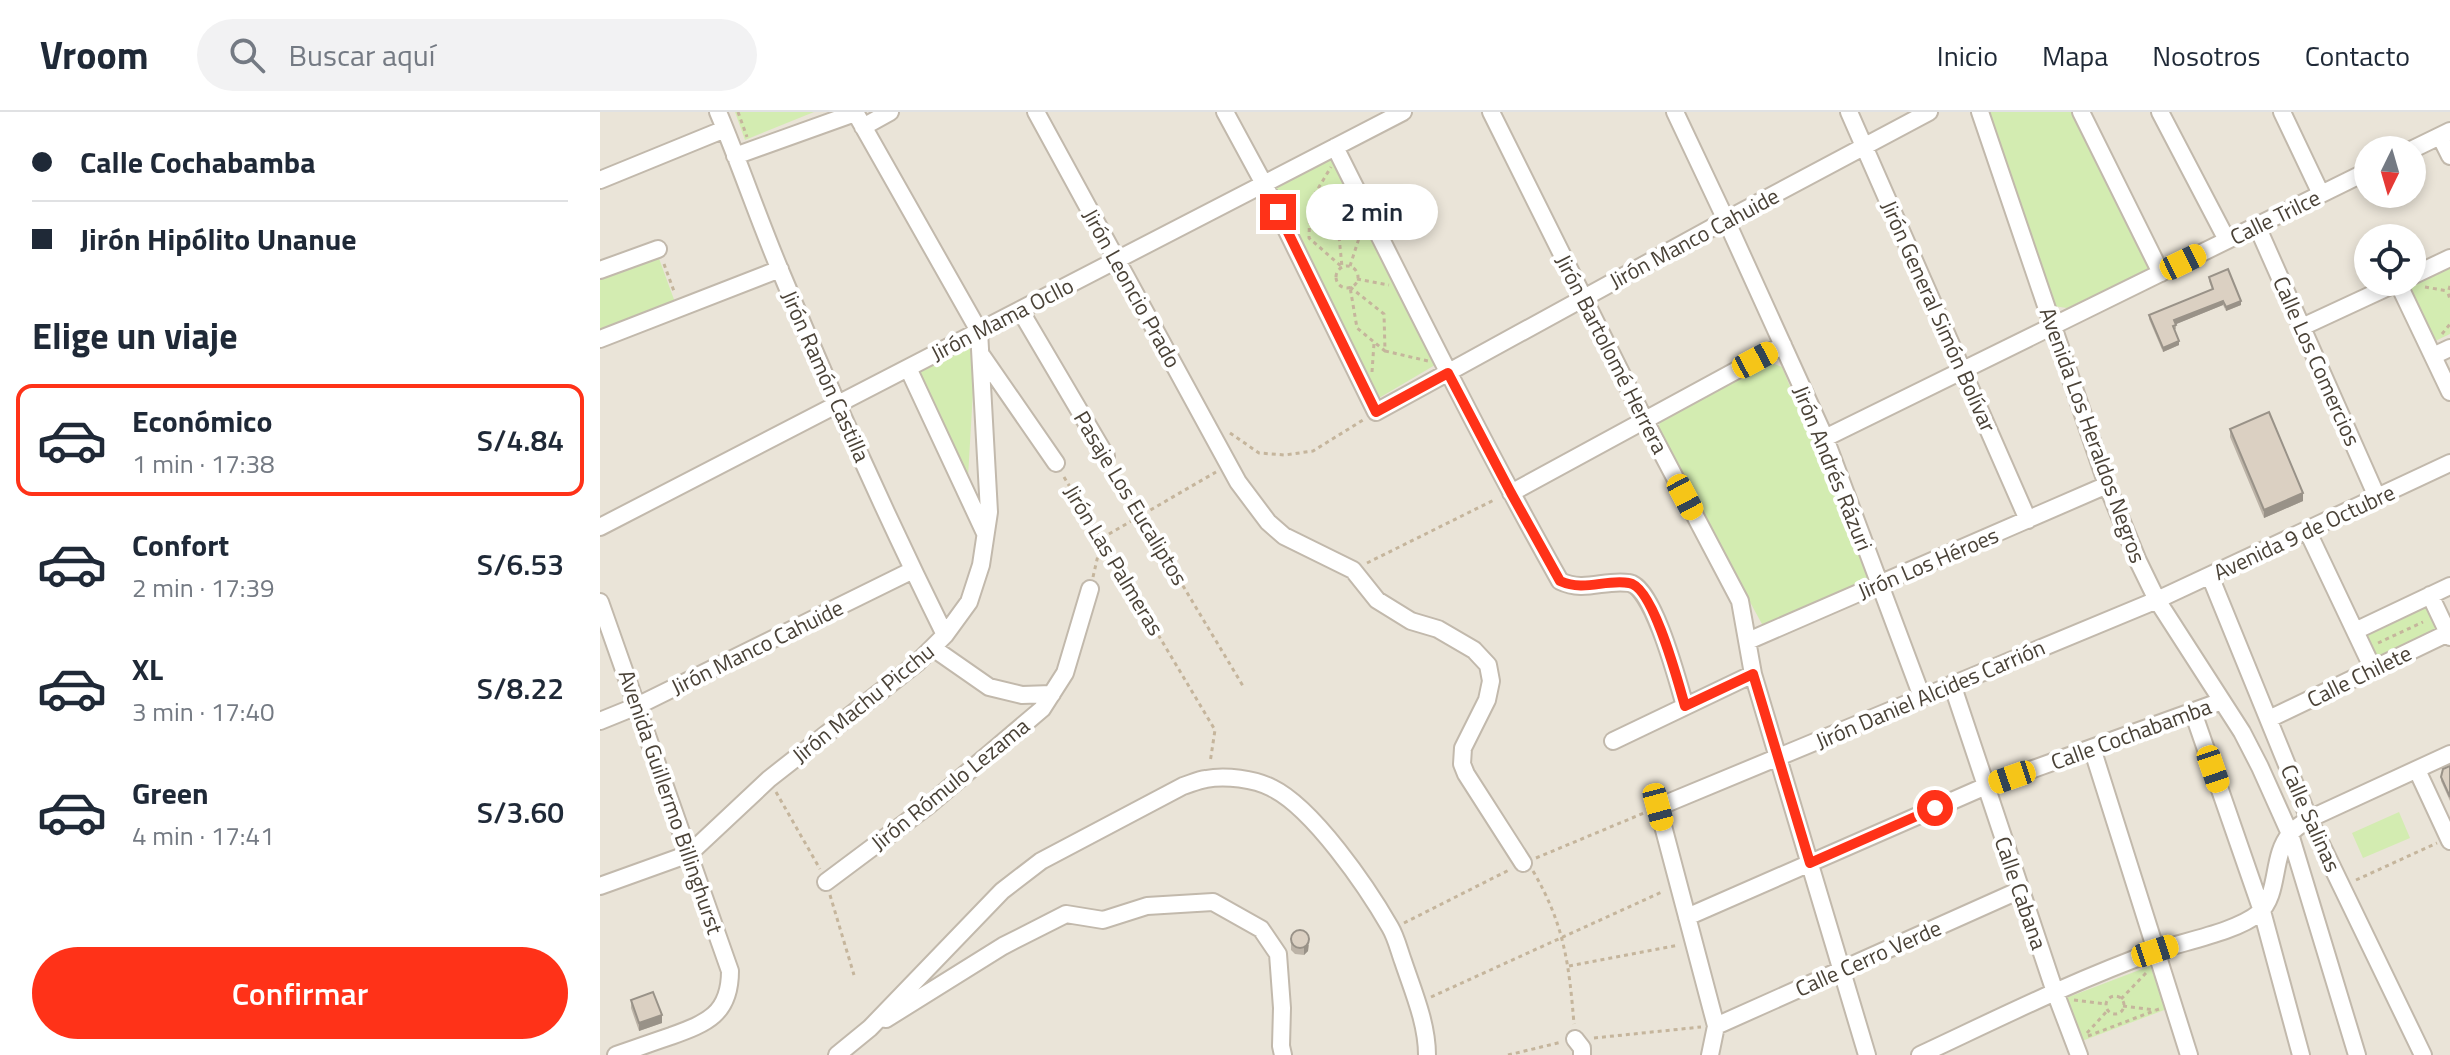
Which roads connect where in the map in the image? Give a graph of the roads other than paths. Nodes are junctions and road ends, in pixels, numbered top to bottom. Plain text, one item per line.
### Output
1 (718, 112) edge
2 (890, 112) edge
3 (1036, 112) edge
4 (1225, 112) edge
5 (1402, 112) edge
6 (1491, 112) edge
7 (1675, 112) edge
8 (1849, 112) edge
9 (1929, 112) edge
10 (1980, 112) edge
11 (2081, 112) edge
12 (2160, 112) edge
13 (2282, 112) edge
14 (858, 117) edge
15 (725, 129) junction
16 (2445, 133) edge
17 (2426, 142) edge
18 (1865, 146) junction
19 (1335, 147) junction
20 (735, 156) junction
21 (2450, 156) edge
22 (2354, 178) edge
23 (600, 180) edge
24 (1264, 184) junction
25 (2321, 194) junction
26 (1726, 220) junction
27 (2257, 226) junction
28 (2227, 240) junction
29 (658, 249) road end
30 (2450, 258) edge
31 (1117, 260) junction
32 (780, 269) junction
33 (2426, 269) edge
34 (600, 270) edge
35 (2161, 273) junction
36 (2369, 296) edge
37 (2405, 296) edge
38 (1584, 297) junction
39 (1020, 310) junction
40 (2052, 326) junction
41 (2302, 327) junction
42 (979, 331) junction
43 (600, 339) edge
44 (2442, 341) edge
45 (1783, 345) junction
46 (980, 353) junction
47 (2433, 356) junction
48 (908, 368) junction
49 (1963, 370) junction
50 (1448, 373) junction
51 (2450, 392) edge
52 (838, 404) junction
53 (1644, 419) junction
54 (1825, 438) junction
55 (1106, 456) road end
56 (1056, 463) road end
57 (2450, 463) edge
58 (2107, 485) junction
59 (1511, 493) junction
60 (2377, 497) junction
61 (2028, 520) junction
62 (600, 527) edge
63 (2307, 530) junction
64 (986, 535) junction
65 (913, 570) junction
66 (2210, 576) junction
67 (1879, 585) junction
68 (2450, 586) edge
69 (1090, 589) road end
70 (2422, 599) junction
71 (2157, 600) junction
72 (600, 602) edge
73 (2355, 631) junction
74 (945, 635) junction
75 (2449, 635) edge
76 (1748, 641) junction
77 (933, 648) junction
78 (2373, 669) junction
79 (1753, 674) junction
80 (1952, 684) junction
81 (1052, 694) junction
82 (1922, 697) junction
83 (2222, 701) junction
84 (637, 706) junction
85 (1685, 706) junction
86 (2193, 712) junction
87 (2269, 719) junction
88 (600, 721) edge
89 (1613, 741) dead end
90 (2092, 748) junction
91 (2450, 754) edge
92 (1778, 757) junction
93 (2417, 770) junction
94 (1986, 786) junction
95 (2309, 819) junction
96 (2290, 834) junction
97 (2449, 839) edge
98 (689, 854) junction
99 (1523, 863) road end
100 (1810, 863) junction
101 (826, 882) dead end
102 (600, 886) edge
103 (2020, 890) junction
104 (2262, 911) junction
105 (1687, 917) junction
106 (2155, 951) junction
107 (1842, 971) junction
108 (2055, 992) junction
109 (1716, 1026) junction
110 (870, 1028) junction
111 (616, 1055) edge
112 (837, 1055) edge
113 (1283, 1055) edge
114 (1427, 1055) edge
115 (1710, 1055) edge
116 (1867, 1055) edge
117 (1920, 1055) edge
118 (2079, 1055) edge
119 (2189, 1055) edge
120 (2301, 1055) edge
121 (2357, 1055) edge
122 (2423, 1055) edge

1 - 15 street, Jirón Ramón Castilla
2 - 14 street
3 - 31 street, Jirón Leoncio Prado
4 - 24 street
5 - 19 street, Jirón Mama Ocllo
6 - 38 street, Jirón Bartolomé Herrera
7 - 26 street, Jirón Andrés Rázuri
8 - 18 street, Jirón General Simón Bolívar
9 - 18 street, Jirón Manco Cahuide
10 - 40 street, Avenida Los Heraldos Negros
11 - 35 street
12 - 28 street
13 - 25 street
14 - 20 street
14 - 42 street
15 - 20 street, Jirón Ramón Castilla
15 - 23 street
16 - 17 street
16 - 21 street
18 - 26 street, Jirón Manco Cahuide
18 - 49 street, Jirón General Simón Bolívar
19 - 24 street, Jirón Mama Ocllo
19 - 50 street
20 - 32 street, Jirón Ramón Castilla
22 - 25 street, Calle Trilce
24 - 31 street, Jirón Mama Ocllo
24 - 50 street, Jirón Manco Cahuide
25 - 27 street, Calle Trilce
26 - 38 street, Jirón Manco Cahuide
26 - 45 street, Jirón Andrés Rázuri
27 - 28 street, Calle Trilce
27 - 41 street, Calle Los Comercios
28 - 35 street, Calle Trilce
29 - 34 street
30 - 33 street
31 - 39 street, Jirón Mama Ocllo
31 - 99 street, Jirón Leoncio Prado
32 - 43 street
32 - 52 street, Jirón Ramón Castilla
35 - 40 street, Calle Trilce
36 - 41 street
37 - 47 street
38 - 50 street, Jirón Manco Cahuide
38 - 53 street, Jirón Bartolomé Herrera
39 - 42 street, Jirón Mama Ocllo
39 - 55 street, Pasaje Los Eucaliptos
40 - 49 street, Calle Trilce
40 - 58 street, Avenida Los Heraldos Negros
41 - 60 street, Calle Los Comercios
42 - 46 street, Jirón Machu Picchu
42 - 48 street, Jirón Mama Ocllo
44 - 47 street
45 - 53 street
45 - 54 street, Jirón Andrés Rázuri
46 - 56 street, Jirón Las Palmeras
46 - 64 street, Jirón Machu Picchu
47 - 51 street
48 - 52 street, Jirón Mama Ocllo
48 - 64 street
49 - 54 street, Calle Trilce
49 - 61 street, Jirón General Simón Bolívar
50 - 59 street
52 - 62 street, Jirón Mama Ocllo
52 - 65 street, Jirón Ramón Castilla
53 - 59 street
53 - 76 street, Jirón Bartolomé Herrera
54 - 67 street, Jirón Andrés Rázuri
57 - 60 street, Avenida 9 de Octubre
58 - 61 street, Jirón Los Héroes
58 - 71 street, Avenida Los Heraldos Negros
59 - 85 street
60 - 63 street, Avenida 9 de Octubre
61 - 67 street, Jirón Los Héroes
63 - 66 street, Avenida 9 de Octubre
63 - 73 street
64 - 74 street, Jirón Machu Picchu
65 - 74 street, Jirón Ramón Castilla
65 - 84 street, Jirón Manco Cahuide
66 - 71 street, Avenida 9 de Octubre
66 - 87 street, Calle Salinas
67 - 76 street, Jirón Los Héroes
67 - 82 street, Jirón Andrés Rázuri
68 - 70 street
69 - 81 street, Jirón Rómulo Lezama
70 - 73 street
70 - 75 street
71 - 80 street, Jirón Daniel Alcides Carrión
71 - 83 street, Avenida Los Heraldos Negros
72 - 84 street, Avenida Guillermo Billinghurst
73 - 78 street
74 - 77 street, Jirón Machu Picchu
75 - 78 street, Calle Chilete
76 - 79 street, Jirón Bartolomé Herrera
77 - 81 street
77 - 98 street, Jirón Machu Picchu
78 - 87 street, Calle Chilete
79 - 85 street
79 - 92 street, Jirón Bartolomé Herrera
80 - 82 street, Jirón Daniel Alcides Carrión
80 - 94 street, Calle Cabana
81 - 101 street, Jirón Rómulo Lezama
82 - 92 street, Jirón Daniel Alcides Carrión
83 - 86 street, Calle Cochabamba
83 - 96 street, Avenida Los Heraldos Negros
84 - 88 street, Jirón Manco Cahuide
84 - 98 street, Avenida Guillermo Billinghurst
85 - 89 street
86 - 90 street, Calle Cochabamba
86 - 104 street
87 - 95 street, Calle Salinas
90 - 94 street, Calle Cochabamba
90 - 106 street
91 - 93 street
92 - 100 street, Jirón Bartolomé Herrera
92 - 105 street, Jirón Daniel Alcides Carrión
93 - 95 street
93 - 97 street
94 - 100 street, Calle Cochabamba
94 - 103 street, Calle Cabana
95 - 96 street
95 - 122 street, Calle Salinas
96 - 104 street
96 - 121 street, Avenida Los Heraldos Negros
98 - 102 street, Jirón Machu Picchu
98 - 111 street, Avenida Guillermo Billinghurst
100 - 105 street, Calle Cochabamba
100 - 107 street, Jirón Bartolomé Herrera
103 - 107 street, Calle Cerro Verde
103 - 108 street, Calle Cabana
104 - 106 street
104 - 120 street
105 - 109 street
106 - 108 street
106 - 119 street
107 - 109 street, Calle Cerro Verde
107 - 116 street, Jirón Bartolomé Herrera
108 - 117 street
108 - 118 street, Calle Cabana
109 - 115 street
110 - 112 street
110 - 113 street
110 - 114 street

